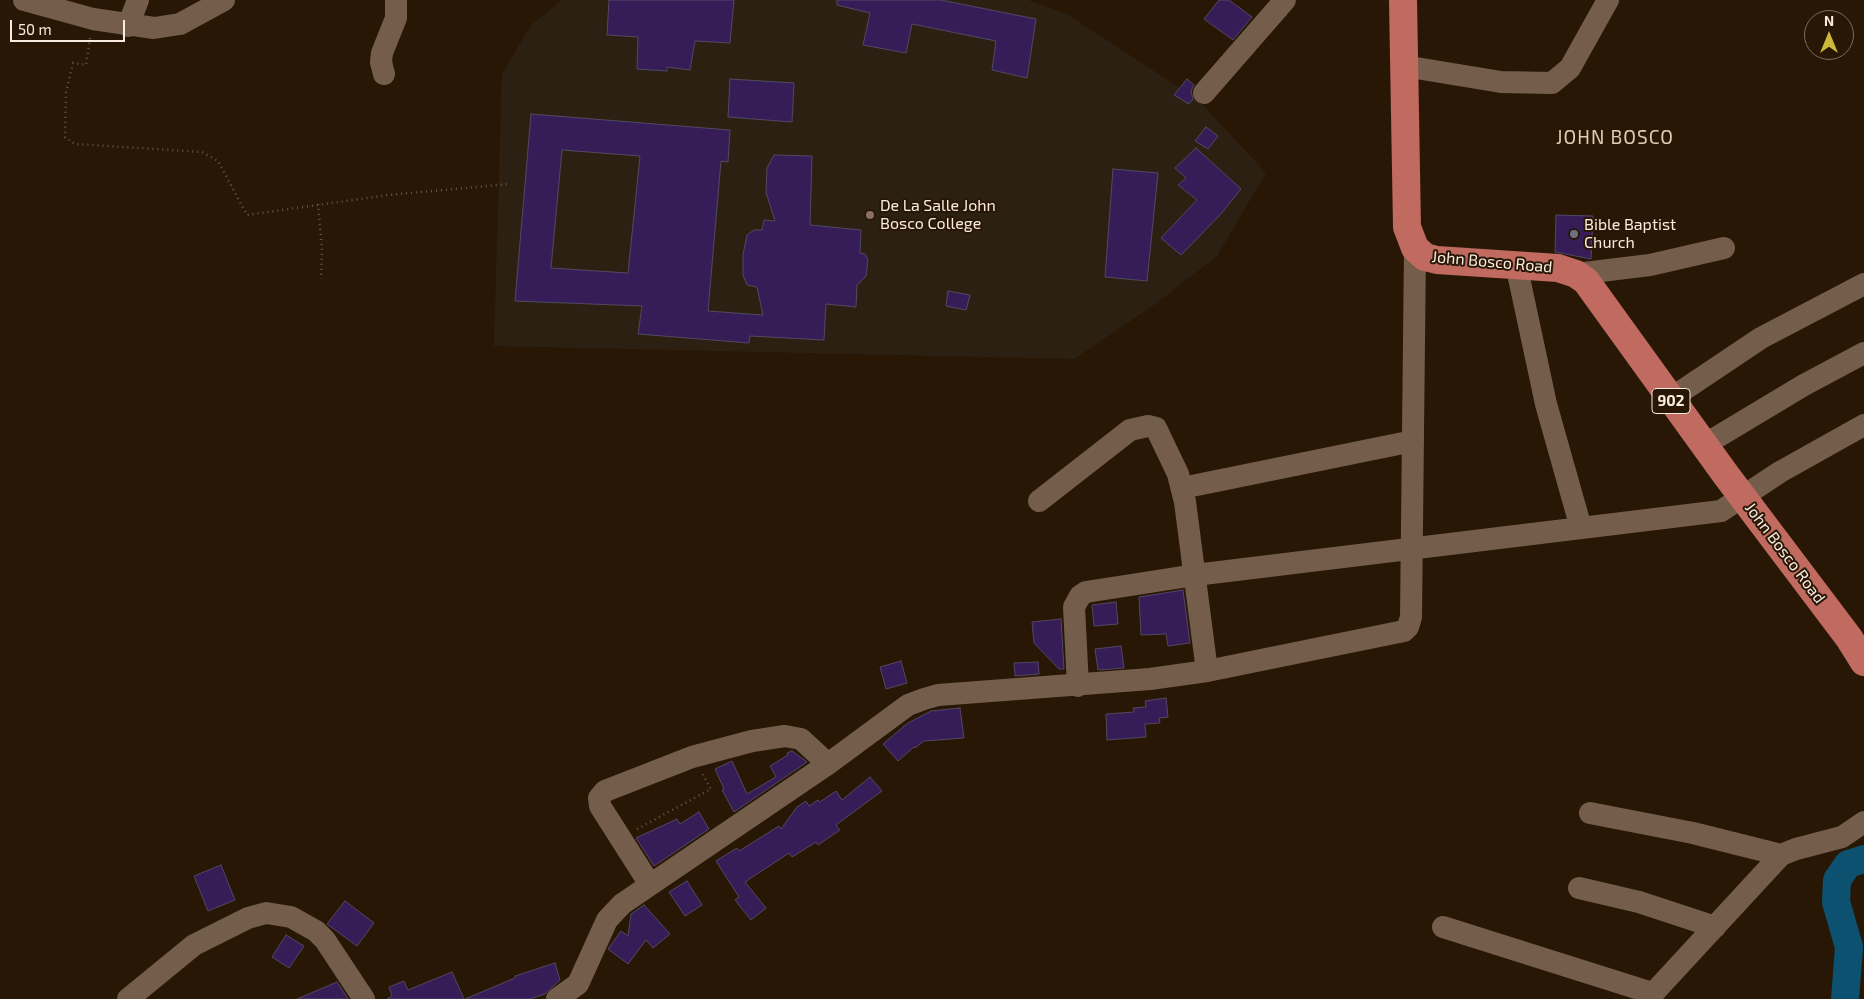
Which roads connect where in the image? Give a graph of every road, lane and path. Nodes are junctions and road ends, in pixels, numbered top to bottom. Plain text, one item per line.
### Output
1 (24, 0) edge
2 (138, 0) edge
3 (224, 0) edge
4 (396, 0) edge
5 (1285, 0) edge
6 (1402, 0) edge
7 (1608, 0) edge
8 (93, 19) junction
9 (128, 26) junction
10 (1404, 66) junction
11 (384, 74) dead end
12 (1204, 93) dead end
13 (509, 184) dead end
14 (318, 204) junction
15 (1415, 248) junction
16 (1724, 248) dead end
17 (1516, 264) junction
18 (1576, 274) junction
19 (321, 279) dead end
20 (1864, 284) edge
21 (1864, 353) edge
22 (1670, 399) junction
23 (1864, 425) edge
24 (1412, 441) junction
25 (1704, 446) junction
26 (1182, 488) junction
27 (1743, 498) junction
28 (1039, 502) dead end
29 (1581, 528) junction
30 (1411, 549) junction
31 (1194, 575) junction
32 (1864, 662) edge
33 (1207, 671) junction
34 (1078, 686) junction
35 (692, 757) junction
36 (828, 764) junction
37 (1590, 813) dead end
38 (1864, 822) edge
39 (620, 839) junction
40 (1781, 855) junction
41 (649, 883) junction
42 (1579, 888) dead end
43 (1443, 927) dead end
44 (1715, 927) junction
45 (1650, 996) edge
46 (128, 999) edge
47 (364, 999) edge
48 (557, 999) edge

1 - 8 street
2 - 9 street
3 - 9 street
4 - 11 street
5 - 12 street
6 - 10 highway, John Bosco Road
7 - 10 street
8 - 9 street
8 - 14 path
10 - 15 highway, John Bosco Road
13 - 14 path
14 - 19 path
15 - 17 highway, John Bosco Road / 902
15 - 24 street
16 - 18 street
17 - 18 highway, John Bosco Road / 902
17 - 29 street
18 - 22 highway, John Bosco Road / 902
20 - 22 street
21 - 25 street
22 - 25 highway, John Bosco Road / 902
23 - 27 street
24 - 26 street
24 - 30 street
25 - 27 highway, John Bosco Road / 902
26 - 28 street
26 - 31 street
27 - 29 street
27 - 32 highway, John Bosco Road / 902
29 - 30 street
30 - 31 street
30 - 33 street
31 - 33 street
31 - 34 street
33 - 34 street
34 - 36 street
35 - 36 street
35 - 39 path
35 - 39 street
36 - 41 street
37 - 40 street
38 - 40 street
39 - 41 street
40 - 44 street
41 - 48 street
42 - 44 street
43 - 45 street
44 - 45 street
46 - 47 street

